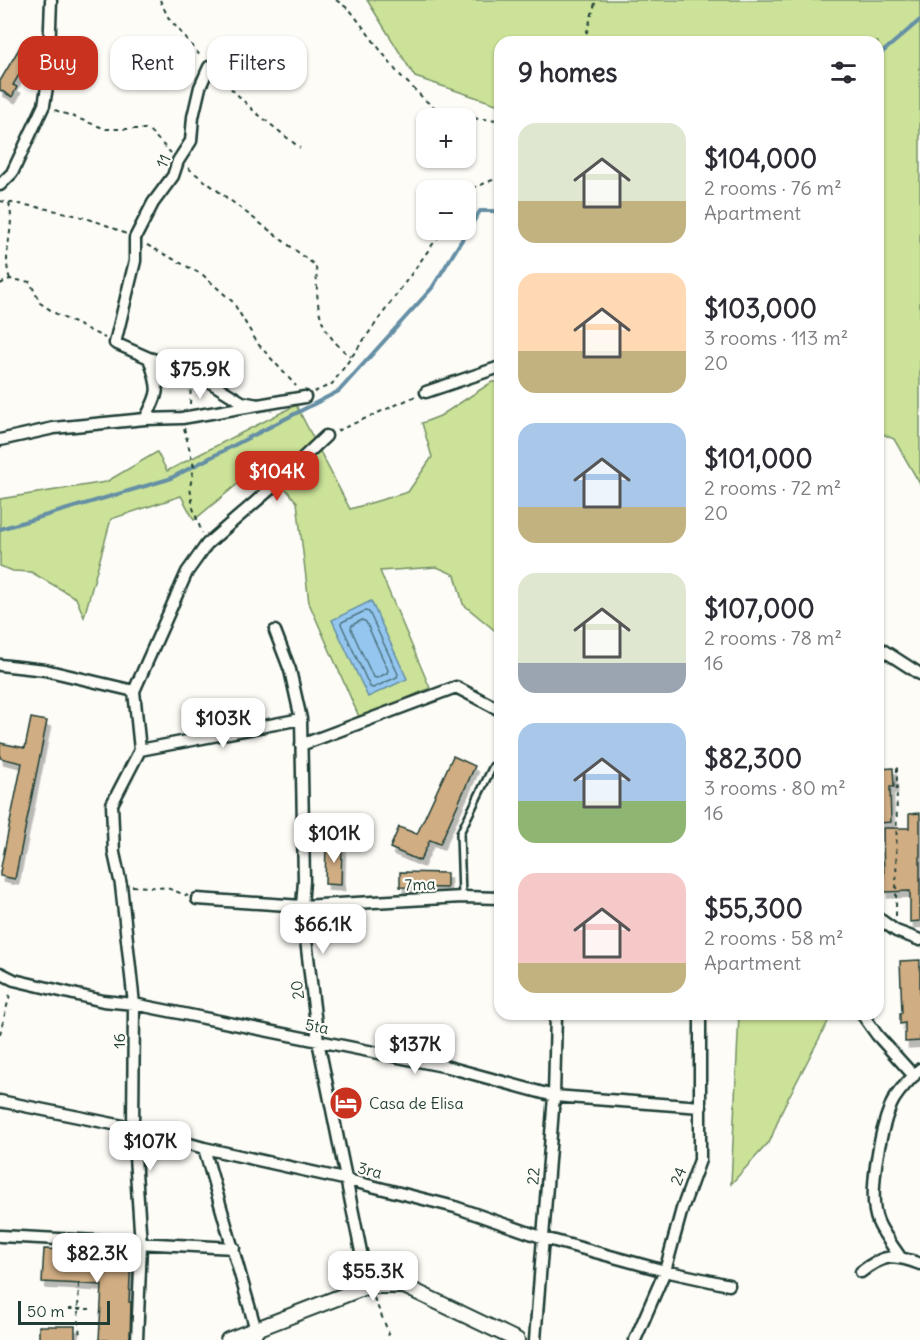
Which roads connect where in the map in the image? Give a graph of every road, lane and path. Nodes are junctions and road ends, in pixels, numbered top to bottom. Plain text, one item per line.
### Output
1 (51, 0) edge
2 (160, 0) edge
3 (336, 0) edge
4 (596, 0) edge
5 (586, 36) edge
6 (207, 65) edge
7 (207, 71) edge
8 (233, 90) edge
9 (44, 105) junction
10 (494, 120) edge
11 (300, 148) dead end
12 (178, 161) junction
13 (494, 179) edge
14 (0, 185) edge
15 (476, 187) edge
16 (0, 201) edge
17 (9, 203) junction
18 (135, 238) junction
19 (436, 240) edge
20 (10, 279) junction
21 (0, 284) edge
22 (115, 343) junction
23 (351, 357) junction
24 (149, 358) junction
25 (494, 369) edge
26 (192, 371) junction
27 (426, 392) joint
28 (305, 397) junction
29 (258, 405) junction
30 (182, 418) junction
31 (145, 419) junction
32 (326, 436) joint
33 (0, 440) edge
34 (207, 544) junction
35 (275, 631) dead end
36 (884, 651) edge
37 (0, 666) edge
38 (920, 674) edge
39 (134, 691) junction
40 (494, 708) edge
41 (301, 719) junction
42 (300, 745) junction
43 (140, 750) junction
44 (897, 763) dead end
45 (493, 766) dead end
46 (121, 885) junction
47 (462, 897) junction
48 (494, 898) edge
49 (197, 899) joint
50 (302, 906) junction
51 (884, 922) edge
52 (896, 931) junction
53 (920, 940) edge
54 (0, 973) edge
55 (14, 980) junction
56 (134, 1004) junction
57 (556, 1020) edge
58 (700, 1020) edge
59 (867, 1020) edge
60 (0, 1034) edge
61 (318, 1041) junction
62 (917, 1072) edge
63 (554, 1096) junction
64 (0, 1101) edge
65 (701, 1107) junction
66 (133, 1128) junction
67 (204, 1148) junction
68 (348, 1180) junction
69 (0, 1236) edge
70 (544, 1238) junction
71 (141, 1244) junction
72 (234, 1248) junction
73 (900, 1257) junction
74 (920, 1264) edge
75 (665, 1271) junction
76 (861, 1272) dead end
77 (80, 1284) dead end
78 (729, 1285) dead end
79 (368, 1286) junction
80 (68, 1309) dead end
81 (78, 1309) junction
82 (90, 1309) dead end
83 (256, 1335) edge
84 (80, 1340) edge
85 (137, 1340) edge
86 (228, 1340) edge
87 (388, 1340) edge
88 (517, 1340) edge
89 (536, 1340) edge
90 (635, 1340) edge

1 - 9 street
2 - 6 path
3 - 10 path
4 - 5 path
7 - 12 street, 11
8 - 11 path
9 - 12 path
9 - 14 street
12 - 18 street, 11
12 - 23 path
13 - 15 path
16 - 17 path
17 - 18 path
17 - 20 path
18 - 22 street, 11
18 - 28 path
19 - 23 path
20 - 21 path
20 - 22 path
22 - 24 street
23 - 28 path
24 - 26 street
24 - 31 street
25 - 27 street
26 - 29 street
26 - 30 path
27 - 32 path
28 - 29 street
29 - 30 street
30 - 31 street
30 - 34 path
31 - 33 street
32 - 34 street
34 - 39 street
35 - 41 street, 20
36 - 38 street
37 - 39 street
39 - 43 street
40 - 42 street
41 - 42 street, 20
41 - 43 street
42 - 50 street, 20
43 - 46 street, 16
44 - 52 path
45 - 47 lane
46 - 49 path
46 - 56 street, 16
47 - 48 street, 7ma
47 - 50 street, 7ma
49 - 50 street, 7ma
50 - 61 street, 20
51 - 52 street
52 - 53 street
54 - 55 street, 5ta
55 - 56 street, 5ta
55 - 60 path
56 - 61 street, 5ta
56 - 66 street, 16
57 - 63 street, 22
58 - 65 street, 24
59 - 62 street
61 - 63 street, 5ta
61 - 68 street, 20
62 - 73 street
63 - 65 street, 5ta
63 - 70 street, 22
64 - 66 street, 3ra
65 - 75 street, 24
66 - 67 street, 3ra
66 - 71 street, 16
67 - 68 street, 3ra
67 - 72 street
68 - 70 street, 3ra
68 - 79 street, 20
69 - 71 street
70 - 75 street, 3ra
70 - 89 street, 22
71 - 72 street
71 - 85 street, 16
72 - 83 street
73 - 74 street
73 - 76 street
75 - 78 street, 3ra
75 - 90 street, 24
77 - 81 path
79 - 83 street
79 - 87 path
79 - 88 street
80 - 81 path
81 - 82 path
81 - 84 path
83 - 86 street

